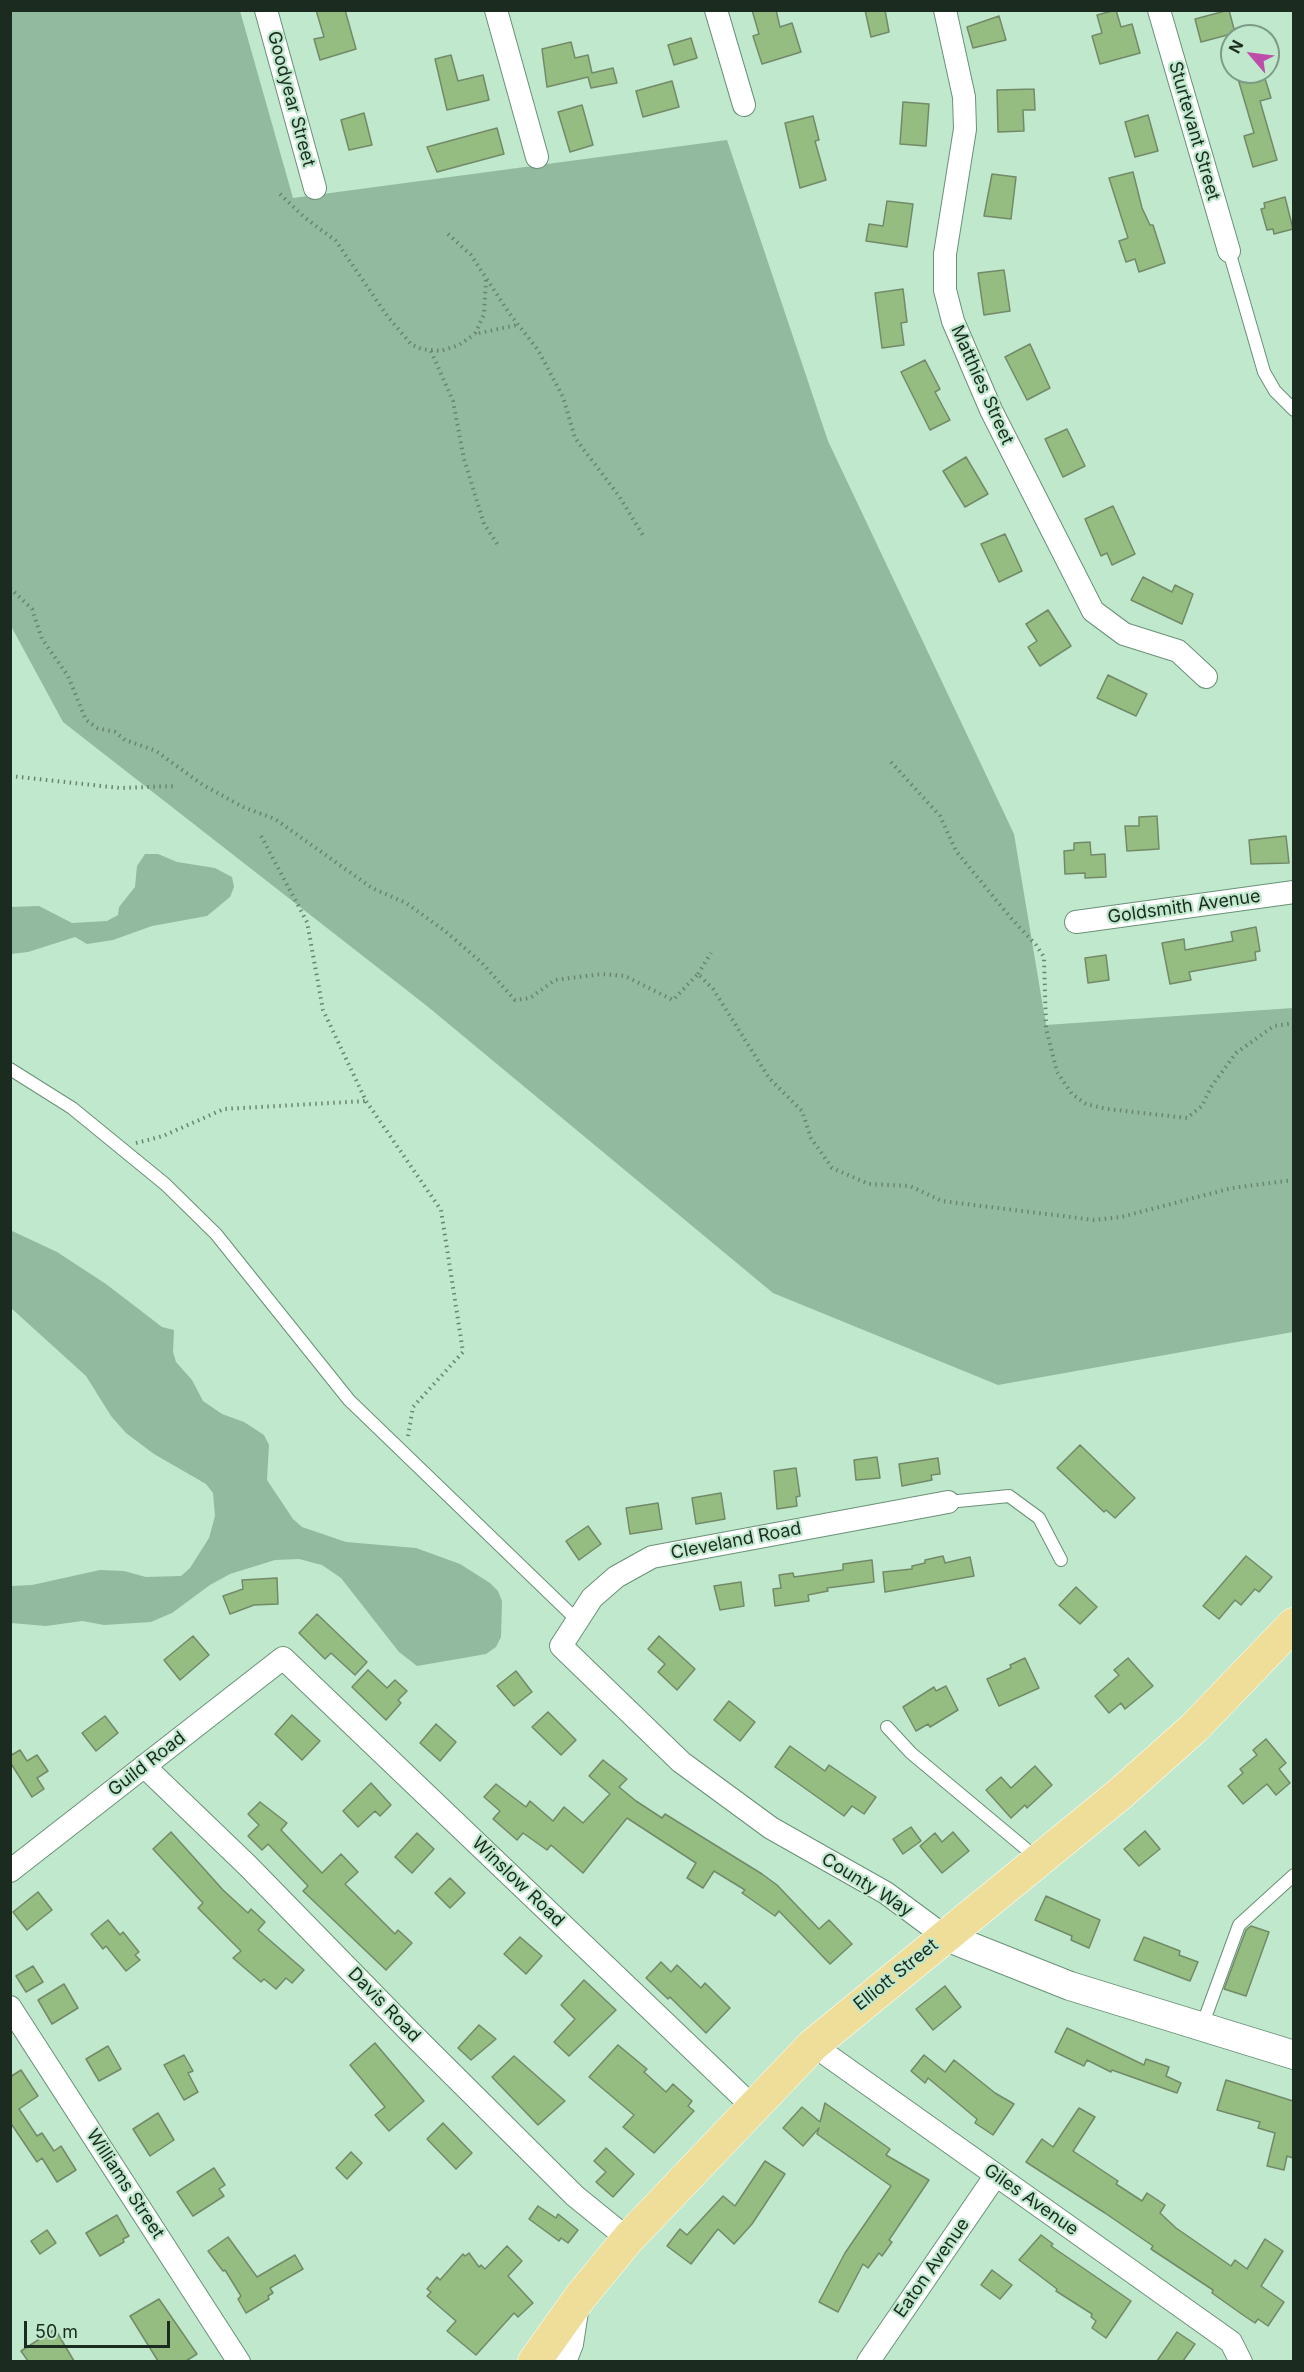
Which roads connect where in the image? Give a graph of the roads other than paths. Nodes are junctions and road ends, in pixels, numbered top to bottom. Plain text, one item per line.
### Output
1 (266, 10) edge
2 (496, 10) edge
3 (716, 10) edge
4 (945, 10) edge
5 (1159, 10) edge
6 (744, 105) dead end
7 (537, 157) dead end
8 (315, 188) dead end
9 (1229, 251) joint
10 (1293, 410) edge
11 (1206, 677) dead end
12 (1293, 892) edge
13 (1076, 922) dead end
14 (10, 1069) edge
15 (948, 1502) joint
16 (1061, 1560) dead end
17 (577, 1620) junction
18 (1293, 1624) edge
19 (561, 1646) joint
20 (283, 1658) joint
21 (887, 1727) dead end
22 (144, 1766) junction
23 (1039, 1859) junction
24 (10, 1871) edge
25 (1293, 1875) edge
26 (944, 1936) junction
27 (10, 2007) edge
28 (1201, 2028) junction
29 (813, 2045) junction
30 (1293, 2055) edge
31 (753, 2107) junction
32 (996, 2175) junction
33 (628, 2239) junction
34 (581, 2296) junction
35 (569, 2353) edge
36 (239, 2361) edge
37 (534, 2361) edge
38 (868, 2361) edge
39 (1241, 2361) edge

1 - 8 street, Goodyear Street
2 - 7 street
3 - 6 street
4 - 11 street, Matthies Street
5 - 9 street, Sturtevant Street
9 - 10 lane
12 - 13 street, Goldsmith Avenue
14 - 17 lane
15 - 16 lane
15 - 17 street, Cleveland Road
17 - 19 street, Cleveland Road
18 - 23 main road, Elliott Street
19 - 26 street, County Way
20 - 22 street, Guild Road
20 - 31 street, Winslow Road
21 - 23 lane
22 - 24 street, Guild Road
22 - 33 street, Davis Road
23 - 26 main road, Elliott Street
25 - 28 lane
26 - 28 street, County Way
26 - 29 main road, Elliott Street
27 - 36 street, Williams Street
28 - 30 street, County Way
29 - 31 main road, Elliott Street
29 - 32 street, Giles Avenue
31 - 33 main road, Elliott Street
32 - 38 street, Eaton Avenue
32 - 39 street, Giles Avenue
33 - 34 main road, Elliott Street
34 - 35 street
34 - 37 main road, Elliott Street

